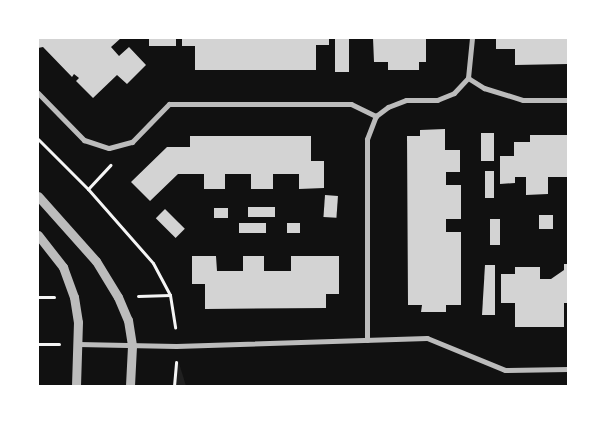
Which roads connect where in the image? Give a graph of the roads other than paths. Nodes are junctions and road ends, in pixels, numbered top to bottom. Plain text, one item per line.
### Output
1 (472, 38) edge
2 (468, 78) junction
3 (38, 93) edge
4 (568, 100) edge
5 (376, 116) junction
6 (38, 196) edge
7 (38, 235) edge
8 (367, 340) junction
9 (78, 344) junction
10 (132, 346) junction
11 (568, 369) edge
12 (76, 386) edge
13 (130, 386) edge

1 - 2 street
2 - 4 street
2 - 5 street
3 - 5 street
5 - 8 street
6 - 10 street
7 - 9 street
8 - 10 street
8 - 11 street
9 - 10 street
9 - 12 street
10 - 13 street

